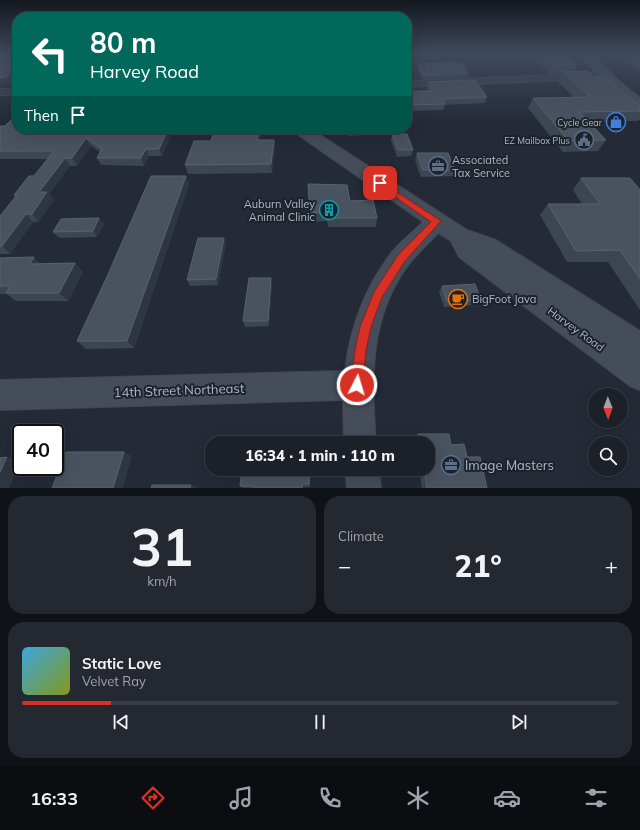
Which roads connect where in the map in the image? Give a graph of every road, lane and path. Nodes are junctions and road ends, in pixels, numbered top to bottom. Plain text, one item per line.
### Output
1 (588, 77) edge
2 (608, 77) edge
3 (412, 84) edge
4 (0, 92) edge
5 (12, 92) edge
6 (640, 105) edge
7 (307, 134) edge
8 (437, 221) junction
9 (458, 236) junction
10 (640, 346) edge
11 (640, 376) edge
12 (357, 385) junction
13 (0, 395) edge
14 (360, 436) edge
15 (363, 476) edge
16 (364, 488) edge

1 - 3 street
2 - 6 main road
4 - 5 street
7 - 8 main road, Harvey Road
8 - 9 main road, Harvey Road
8 - 12 main road
9 - 10 main road, Harvey Road
9 - 11 main road, Harvey Road
12 - 13 main road, 14th Street Northeast
12 - 14 main road
15 - 16 main road

